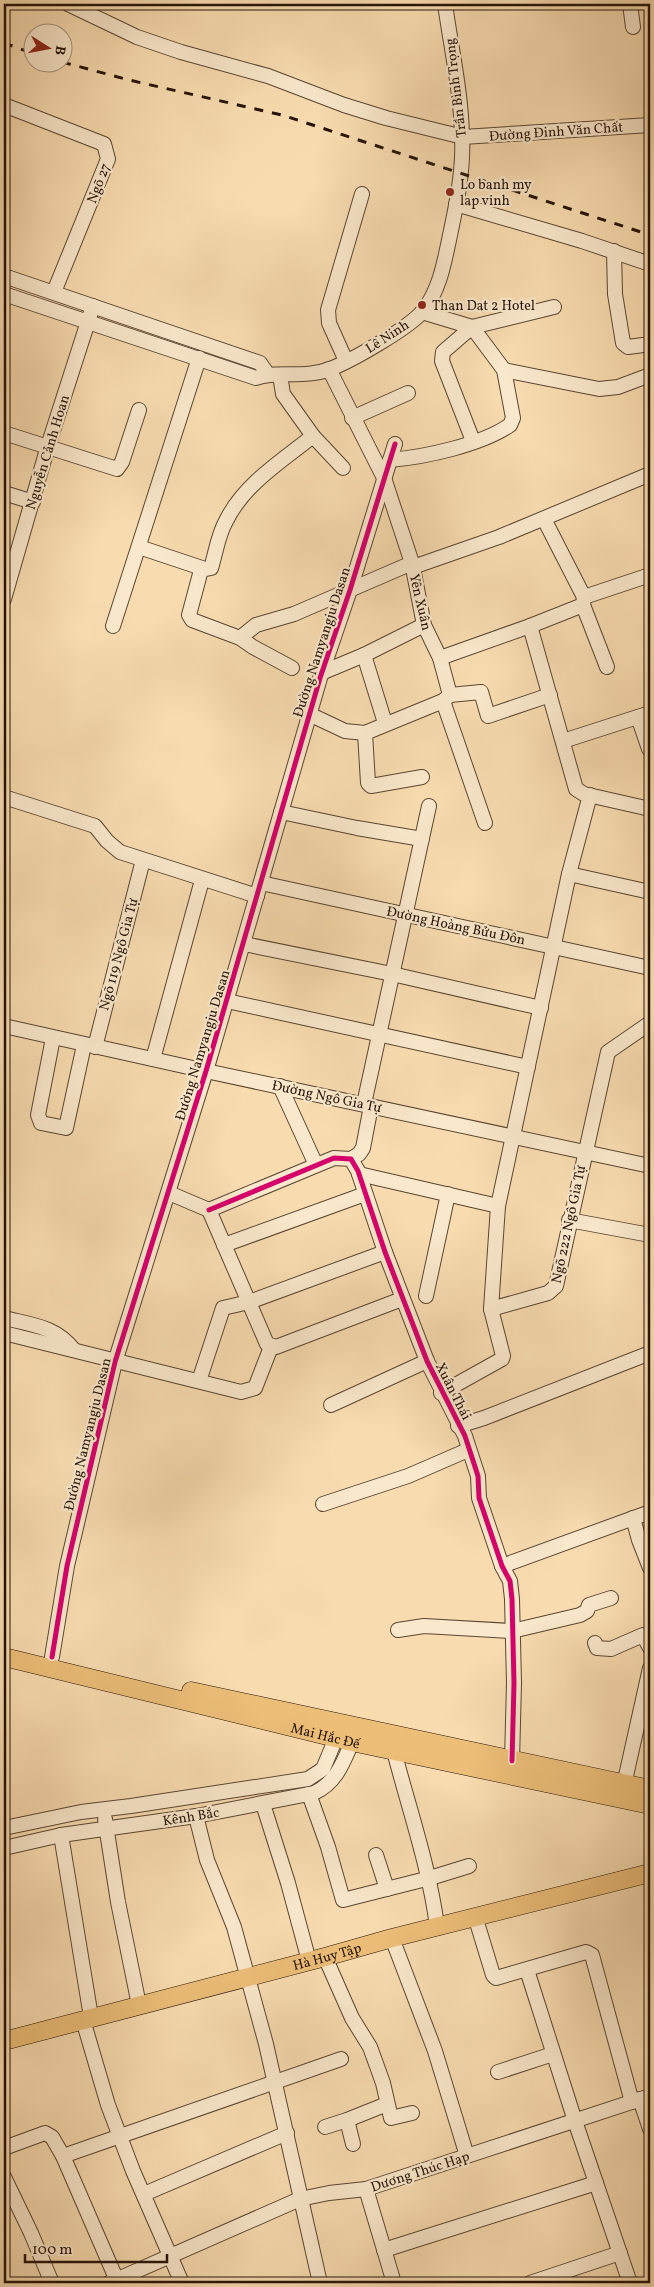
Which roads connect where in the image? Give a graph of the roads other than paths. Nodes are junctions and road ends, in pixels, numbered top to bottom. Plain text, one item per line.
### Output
1 (68, 4) edge
2 (445, 4) edge
3 (630, 4) edge
4 (633, 27) dead end
5 (4, 106) edge
6 (650, 125) edge
7 (462, 137) junction
8 (459, 172) joint
9 (362, 194) dead end
10 (456, 204) junction
11 (614, 251) junction
12 (650, 264) edge
13 (4, 276) edge
14 (54, 292) junction
15 (4, 294) edge
16 (93, 306) junction
17 (554, 307) dead end
18 (422, 312) junction
19 (89, 322) junction
20 (472, 327) junction
21 (643, 345) dead end
22 (199, 358) junction
23 (346, 361) junction
24 (329, 370) junction
25 (504, 370) junction
26 (274, 374) junction
27 (650, 375) edge
28 (408, 393) dead end
29 (139, 410) dead end
30 (352, 418) junction
31 (4, 433) edge
32 (313, 436) junction
33 (474, 441) junction
34 (395, 444) dead end
35 (48, 446) junction
36 (390, 460) junction
37 (343, 468) dead end
38 (650, 476) edge
39 (384, 478) junction
40 (4, 494) edge
41 (33, 502) junction
42 (544, 518) junction
43 (139, 547) junction
44 (10, 555) edge
45 (412, 565) junction
46 (202, 568) junction
47 (650, 576) edge
48 (350, 590) junction
49 (4, 599) edge
50 (584, 601) junction
51 (424, 624) junction
52 (113, 626) dead end
53 (530, 626) junction
54 (240, 638) junction
55 (364, 655) junction
56 (440, 658) junction
57 (607, 667) dead end
58 (292, 668) dead end
59 (321, 674) junction
60 (550, 695) junction
61 (447, 698) junction
62 (309, 714) junction
63 (644, 715) edge
64 (385, 723) junction
65 (365, 733) junction
66 (563, 741) junction
67 (649, 749) edge
68 (422, 777) dead end
69 (590, 795) junction
70 (4, 796) edge
71 (430, 806) dead end
72 (650, 809) edge
73 (281, 812) junction
74 (485, 823) dead end
75 (422, 839) junction
76 (143, 860) junction
77 (569, 874) junction
78 (202, 880) junction
79 (259, 889) junction
80 (650, 892) edge
81 (406, 914) junction
82 (244, 944) junction
83 (554, 946) junction
84 (650, 968) edge
85 (392, 974) junction
86 (227, 1001) junction
87 (541, 1008) junction
88 (650, 1023) edge
89 (4, 1026) edge
90 (379, 1034) junction
91 (53, 1038) junction
92 (89, 1046) junction
93 (153, 1059) junction
94 (528, 1068) junction
95 (206, 1072) junction
96 (280, 1086) junction
97 (367, 1105) junction
98 (514, 1136) junction
99 (584, 1152) junction
100 (351, 1159) junction
101 (316, 1165) junction
102 (650, 1166) edge
103 (358, 1174) junction
104 (169, 1193) junction
105 (365, 1194) junction
106 (448, 1194) junction
107 (498, 1206) junction
108 (209, 1210) junction
109 (569, 1220) junction
110 (650, 1235) edge
111 (224, 1245) junction
112 (385, 1252) junction
113 (426, 1296) dead end
114 (402, 1299) junction
115 (249, 1302) junction
116 (491, 1309) junction
117 (5, 1321) edge
118 (271, 1347) junction
119 (650, 1353) edge
120 (116, 1361) junction
121 (426, 1361) junction
122 (199, 1381) junction
123 (441, 1393) junction
124 (331, 1405) dead end
125 (458, 1426) junction
126 (468, 1450) junction
127 (323, 1504) dead end
128 (650, 1512) edge
129 (633, 1518) junction
130 (502, 1566) junction
131 (650, 1568) edge
132 (611, 1598) dead end
133 (398, 1630) dead end
134 (512, 1631) junction
135 (595, 1643) dead end
136 (4, 1645) edge
137 (650, 1648) edge
138 (4, 1657) edge
139 (52, 1657) junction
140 (650, 1668) edge
141 (154, 1688) junction
142 (344, 1740) junction
143 (394, 1751) junction
144 (512, 1761) junction
145 (318, 1774) junction
146 (327, 1785) junction
147 (624, 1785) junction
148 (650, 1789) edge
149 (309, 1794) junction
150 (262, 1804) junction
151 (650, 1805) edge
152 (104, 1809) junction
153 (196, 1816) junction
154 (4, 1828) edge
155 (107, 1828) junction
156 (61, 1835) junction
157 (4, 1848) edge
158 (376, 1855) dead end
159 (469, 1866) dead end
160 (650, 1873) edge
161 (430, 1878) junction
162 (387, 1889) junction
163 (475, 1916) junction
164 (437, 1926) junction
165 (392, 1938) junction
166 (317, 1959) junction
167 (527, 1970) junction
168 (248, 1976) junction
169 (139, 2005) junction
170 (87, 2019) junction
171 (4, 2038) edge
172 (553, 2054) junction
173 (341, 2060) dead end
174 (498, 2072) dead end
175 (276, 2082) junction
176 (641, 2099) edge
177 (387, 2104) junction
178 (412, 2113) dead end
179 (347, 2120) junction
180 (575, 2121) junction
181 (325, 2127) dead end
182 (650, 2129) edge
183 (287, 2133) junction
184 (119, 2135) junction
185 (353, 2144) dead end
186 (4, 2148) edge
187 (62, 2156) junction
188 (467, 2156) junction
189 (4, 2177) edge
190 (596, 2183) junction
191 (366, 2189) junction
192 (144, 2194) junction
193 (300, 2200) junction
194 (384, 2250) junction
195 (620, 2253) junction
196 (171, 2257) junction
197 (114, 2282) edge
198 (52, 2283) edge
199 (182, 2283) edge
200 (320, 2283) edge
201 (394, 2283) edge
202 (530, 2283) edge
203 (630, 2283) edge

1 - 7 street, Đường Đinh Văn Chất
2 - 7 street, Trần Bình Trọng
3 - 4 street
5 - 14 street, Ngõ 27
6 - 7 street, Đường Đinh Văn Chất
7 - 8 street, Trần Bình Trọng
8 - 10 street, Lê Ninh
9 - 23 street
10 - 11 street
10 - 18 street, Lê Ninh
11 - 12 street
11 - 21 street
13 - 14 street
14 - 16 street
15 - 19 street, Lê Ninh
16 - 19 street, Nguyễn Cảnh Hoan
16 - 26 street
17 - 20 street
18 - 20 street
18 - 23 street, Lê Ninh
19 - 22 street, Lê Ninh
19 - 35 street, Nguyễn Cảnh Hoan
20 - 25 street
20 - 33 street
22 - 26 street, Lê Ninh
22 - 43 street
23 - 24 street, Lê Ninh
24 - 26 street, Lê Ninh
24 - 30 street, Yên Xuân
25 - 27 street
25 - 33 street
26 - 32 street
28 - 30 street
29 - 35 street
30 - 39 street, Yên Xuân
31 - 35 street
32 - 37 street
32 - 46 street
33 - 36 street
34 - 36 street, Đường Namyangju Dasan
35 - 41 street, Nguyễn Cảnh Hoan
36 - 39 street, Đường Namyangju Dasan
38 - 42 street
39 - 45 street, Yên Xuân
39 - 48 street, Đường Namyangju Dasan
40 - 41 street
41 - 44 street, Nguyễn Cảnh Hoan
42 - 45 street
42 - 50 street
43 - 46 street
43 - 52 street
44 - 49 street, Nguyễn Cảnh Hoan
45 - 48 street
45 - 51 street, Yên Xuân
46 - 54 street
47 - 50 street
48 - 54 street
48 - 59 street, Đường Namyangju Dasan
50 - 53 street
50 - 57 street
51 - 55 street
51 - 56 street, Yên Xuân
53 - 56 street
53 - 60 street
54 - 58 street
55 - 59 street
55 - 64 street
56 - 61 street, Yên Xuân
59 - 62 street, Đường Namyangju Dasan
60 - 61 street
60 - 66 street
61 - 64 street
61 - 74 street, Yên Xuân
62 - 65 street
62 - 73 street, Đường Namyangju Dasan
63 - 66 street
63 - 67 street
64 - 65 street
65 - 68 street
66 - 69 street
69 - 72 street
69 - 77 street
70 - 76 street, Đường Hoàng Bửu Đôn
71 - 75 street
73 - 75 street
73 - 79 street, Đường Namyangju Dasan
75 - 81 street
76 - 78 street, Đường Hoàng Bửu Đôn
76 - 92 street, Ngõ 119 Ngô Gia Tự
77 - 80 street
77 - 83 street
78 - 79 street, Đường Hoàng Bửu Đôn
78 - 93 street
79 - 81 street, Đường Hoàng Bửu Đôn
79 - 82 street, Đường Namyangju Dasan
81 - 83 street, Đường Hoàng Bửu Đôn
81 - 85 street
82 - 85 street
82 - 86 street, Đường Namyangju Dasan
83 - 84 street, Đường Hoàng Bửu Đôn
83 - 87 street
85 - 87 street
85 - 90 street
86 - 90 street
86 - 95 street, Đường Namyangju Dasan
87 - 94 street
88 - 99 street, Ngõ 222 Ngô Gia Tự
89 - 91 street, Đường Ngô Gia Tự
90 - 94 street
90 - 97 street
91 - 92 street, Đường Ngô Gia Tự
91 - 92 street, Ngõ 119 Ngô Gia Tự
92 - 93 street, Đường Ngô Gia Tự
93 - 95 street, Đường Ngô Gia Tự
94 - 98 street
95 - 96 street, Đường Ngô Gia Tự
95 - 104 street, Đường Namyangju Dasan
96 - 97 street, Đường Ngô Gia Tự
96 - 101 street
97 - 98 street, Đường Ngô Gia Tự
97 - 100 street
98 - 99 street, Đường Ngô Gia Tự
98 - 107 street
99 - 102 street, Đường Ngô Gia Tự
99 - 109 street, Ngõ 222 Ngô Gia Tự
100 - 101 street
100 - 103 street, Xuân Thái
101 - 108 street
103 - 105 street, Xuân Thái
103 - 106 street
104 - 108 street
104 - 120 street, Đường Namyangju Dasan
105 - 111 street
105 - 112 street, Xuân Thái
106 - 107 street
106 - 113 street
107 - 116 street
108 - 111 street
109 - 110 street
109 - 116 street, Ngõ 222 Ngô Gia Tự
111 - 115 street
112 - 114 street, Xuân Thái
112 - 115 street
114 - 118 street
114 - 121 street, Xuân Thái
115 - 118 street
115 - 122 street
116 - 123 street
117 - 120 street
118 - 122 street
119 - 125 street
120 - 122 street
120 - 139 street, Đường Namyangju Dasan
121 - 123 street, Xuân Thái
121 - 124 street
123 - 125 street, Xuân Thái
125 - 126 street, Xuân Thái
126 - 127 street
126 - 130 street, Xuân Thái
128 - 129 street
129 - 130 street
129 - 131 street
130 - 134 street, Xuân Thái
132 - 134 street
133 - 134 street
134 - 144 street, Xuân Thái
135 - 137 street
136 - 139 main road, Mai Hắc Đế
138 - 141 main road, Mai Hắc Đế
139 - 141 main road, Mai Hắc Đế
140 - 147 street
141 - 142 main road, Mai Hắc Đế
141 - 144 main road, Mai Hắc Đế
142 - 143 main road, Mai Hắc Đế
142 - 145 street
142 - 146 street, Kênh Bắc
143 - 151 main road, Mai Hắc Đế
143 - 161 street
144 - 147 main road, Mai Hắc Đế
145 - 146 street
145 - 152 street, Kênh Bắc
146 - 149 street, Kênh Bắc
147 - 148 main road, Mai Hắc Đế
149 - 150 street, Kênh Bắc
149 - 162 street
150 - 153 street, Kênh Bắc
150 - 166 street
152 - 154 street, Kênh Bắc
152 - 155 street
153 - 155 street, Kênh Bắc
153 - 168 street
155 - 156 street, Kênh Bắc
155 - 169 street
156 - 157 street, Kênh Bắc
156 - 170 street
158 - 162 street
159 - 161 street
160 - 163 main road, Hà Huy Tập
161 - 162 street
161 - 164 street
163 - 164 main road, Hà Huy Tập
163 - 167 street
164 - 165 main road, Hà Huy Tập
165 - 166 main road, Hà Huy Tập
165 - 188 street
166 - 168 main road, Hà Huy Tập
166 - 177 street
167 - 172 street
167 - 176 street
168 - 169 main road, Hà Huy Tập
168 - 175 street
169 - 170 main road, Hà Huy Tập
170 - 171 main road, Hà Huy Tập
170 - 184 street
172 - 174 street
172 - 180 street
173 - 175 street
175 - 183 street
175 - 184 street
176 - 180 street, Dương Thúc Hạp
176 - 182 street
177 - 178 street
177 - 179 street
179 - 181 street
179 - 185 street
180 - 188 street, Dương Thúc Hạp
180 - 190 street
183 - 192 street
183 - 193 street
184 - 187 street
184 - 192 street
186 - 187 street
187 - 197 street
188 - 191 street, Dương Thúc Hạp
189 - 198 street
190 - 194 street
190 - 195 street
191 - 193 street, Dương Thúc Hạp
191 - 194 street
192 - 196 street
193 - 196 street, Dương Thúc Hạp
193 - 200 street
194 - 201 street
195 - 202 street
195 - 203 street
196 - 197 street, Dương Thúc Hạp
196 - 199 street

